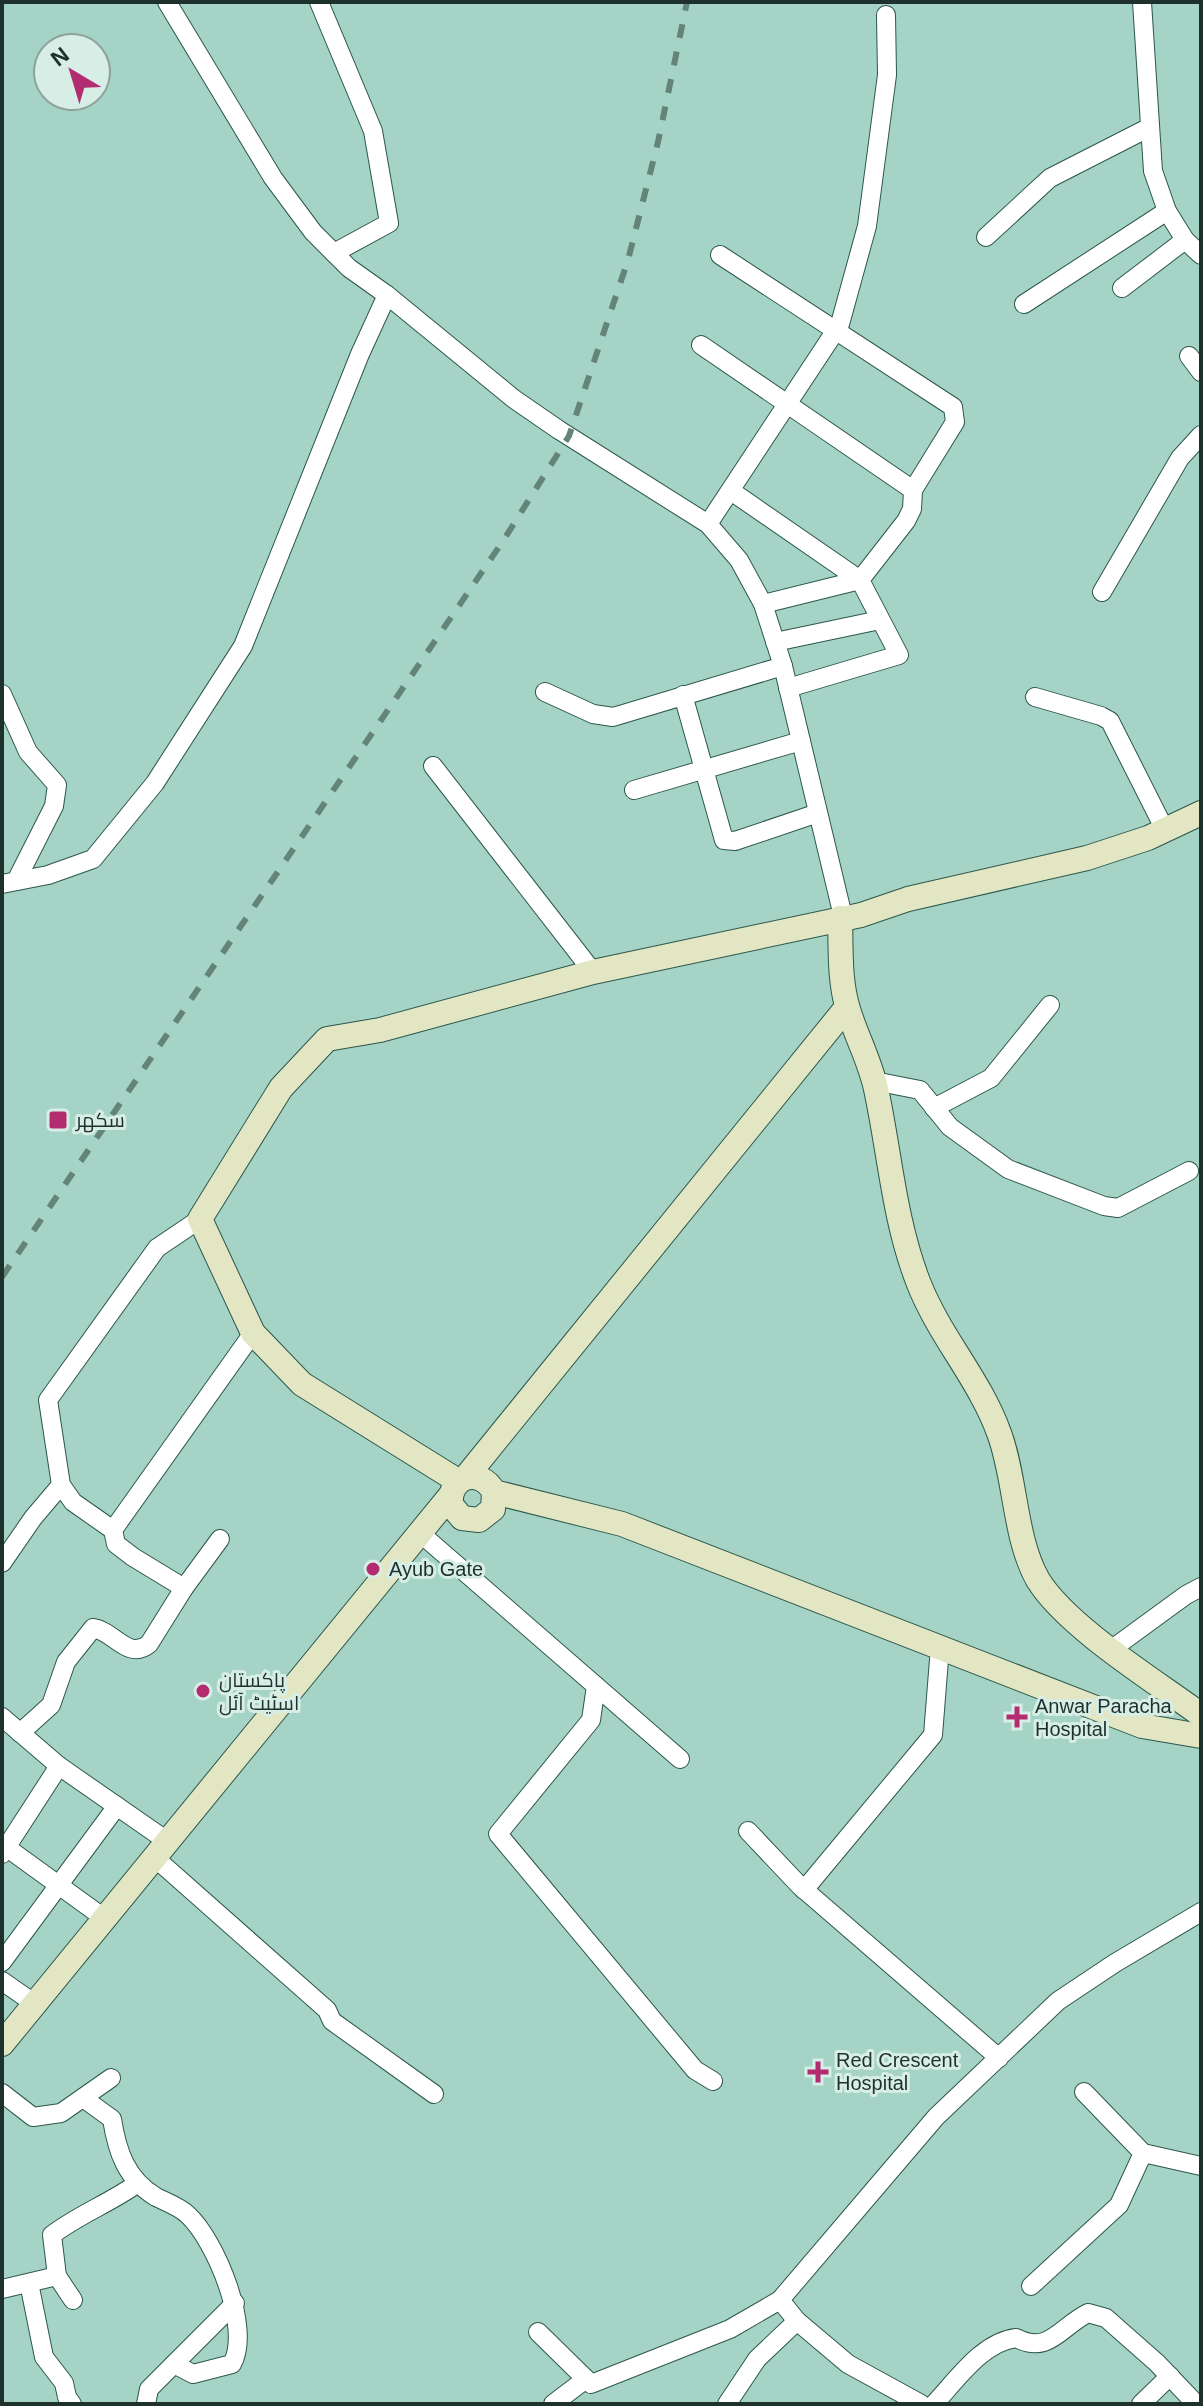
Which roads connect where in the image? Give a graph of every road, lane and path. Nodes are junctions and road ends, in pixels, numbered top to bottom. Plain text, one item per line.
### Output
1 (167, 2) edge
2 (319, 2) edge
3 (1142, 2) edge
4 (886, 15) dead end
5 (1150, 127) junction
6 (1167, 211) junction
7 (986, 237) dead end
8 (1185, 240) junction
9 (334, 253) junction
10 (720, 255) dead end
11 (1201, 255) edge
12 (1122, 288) dead end
13 (387, 295) junction
14 (1024, 304) dead end
15 (836, 331) junction
16 (701, 345) dead end
17 (1189, 356) dead end
18 (1201, 372) edge
19 (789, 405) junction
20 (1201, 435) edge
21 (913, 490) junction
22 (731, 491) junction
23 (708, 524) junction
24 (860, 580) junction
25 (1102, 592) dead end
26 (763, 604) junction
27 (880, 620) junction
28 (775, 642) junction
29 (783, 666) junction
30 (788, 688) junction
31 (545, 692) dead end
32 (2, 694) edge
33 (683, 695) junction
34 (1035, 697) dead end
35 (801, 741) junction
36 (433, 766) dead end
37 (704, 769) junction
38 (634, 790) dead end
39 (818, 813) junction
40 (1201, 813) edge
41 (1165, 830) junction
42 (9, 882) edge
43 (840, 918) junction
44 (593, 972) junction
45 (1050, 1005) dead end
46 (847, 1007) junction
47 (874, 1081) junction
48 (934, 1108) junction
49 (1189, 1171) dead end
50 (200, 1219) junction
51 (253, 1333) junction
52 (61, 1485) junction
53 (458, 1485) junction
54 (494, 1492) junction
55 (113, 1530) junction
56 (420, 1533) junction
57 (220, 1539) dead end
58 (2, 1563) edge
59 (1201, 1587) edge
60 (184, 1588) junction
61 (940, 1647) junction
62 (1112, 1649) junction
63 (596, 1686) junction
64 (1201, 1715) edge
65 (3, 1720) edge
66 (20, 1733) junction
67 (1201, 1736) edge
68 (680, 1759) dead end
69 (59, 1766) junction
70 (117, 1806) junction
71 (748, 1831) dead end
72 (161, 1849) junction
73 (4, 1851) edge
74 (59, 1886) junction
75 (804, 1890) junction
76 (1201, 1912) edge
77 (104, 1918) junction
78 (2, 1962) edge
79 (2, 1981) edge
80 (35, 2004) junction
81 (2, 2044) edge
82 (999, 2058) junction
83 (111, 2078) dead end
84 (713, 2081) dead end
85 (1084, 2092) dead end
86 (2, 2093) edge
87 (434, 2094) dead end
88 (83, 2098) junction
89 (1143, 2153) junction
90 (1201, 2166) edge
91 (138, 2183) junction
92 (57, 2276) junction
93 (29, 2283) junction
94 (1031, 2286) dead end
95 (2, 2289) edge
96 (73, 2300) dead end
97 (780, 2300) junction
98 (235, 2303) junction
99 (797, 2321) junction
100 (538, 2332) dead end
101 (174, 2364) junction
102 (1170, 2376) junction
103 (586, 2379) junction
104 (72, 2404) edge
105 (146, 2404) edge
106 (553, 2404) edge
107 (727, 2404) edge
108 (921, 2404) edge
109 (934, 2404) edge
110 (1141, 2404) edge
111 (1196, 2404) edge

1 - 9 street
2 - 9 street
3 - 5 street
4 - 15 street
5 - 6 street
5 - 7 street
6 - 8 street
6 - 14 street
8 - 11 street
8 - 12 street
9 - 13 street
10 - 15 street
13 - 23 street
13 - 42 street
15 - 19 street
15 - 21 street
16 - 19 street
17 - 18 street
19 - 21 street
19 - 22 street
20 - 25 street
21 - 24 street
22 - 23 street
22 - 24 street
23 - 26 street
24 - 26 street
24 - 27 street
26 - 28 street
27 - 28 street
27 - 30 street
28 - 29 street
29 - 30 street
29 - 33 street
30 - 35 street
31 - 33 street
32 - 42 street
33 - 37 street
34 - 41 street
35 - 37 street
35 - 39 street
36 - 44 street
37 - 38 street
37 - 39 street
39 - 43 street
40 - 41 street
41 - 43 street
43 - 44 street
43 - 46 street
44 - 50 street
45 - 48 street
46 - 47 street
46 - 53 street
47 - 48 street
47 - 62 street
48 - 49 street
50 - 51 street
50 - 52 street
51 - 53 street
51 - 55 street
52 - 55 street
52 - 58 street
53 - 54 street
53 - 54 street
53 - 56 street
54 - 61 street
55 - 60 street
56 - 63 street
56 - 72 street
57 - 60 street
59 - 62 street
60 - 66 street
61 - 67 street
61 - 75 street
62 - 64 street
63 - 68 street
63 - 84 street
65 - 66 street
66 - 69 street
69 - 70 street
69 - 73 street
70 - 72 street
70 - 74 street
71 - 75 street
72 - 77 street
72 - 87 street
73 - 74 street
74 - 77 street
74 - 78 street
75 - 82 street
76 - 82 street
77 - 80 street
79 - 80 street
80 - 81 street
82 - 97 street
83 - 88 street
85 - 89 street
86 - 88 street
88 - 91 street
89 - 90 street
89 - 94 street
91 - 92 street
91 - 98 street
92 - 93 street
92 - 96 street
93 - 95 street
93 - 104 street
97 - 99 street
97 - 103 street
98 - 101 street
98 - 101 street
99 - 107 street
99 - 108 street
100 - 103 street
101 - 105 street
102 - 109 street
102 - 110 street
102 - 111 street
103 - 106 street

